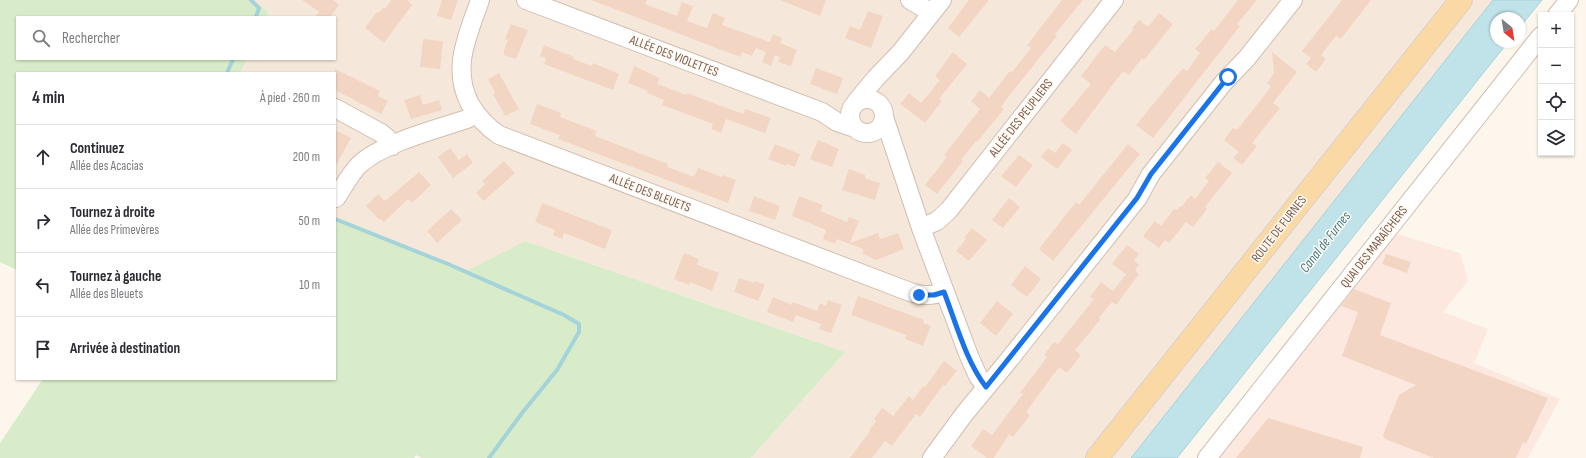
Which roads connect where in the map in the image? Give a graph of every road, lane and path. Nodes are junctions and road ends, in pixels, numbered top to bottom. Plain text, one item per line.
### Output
1 (480, 0) edge
2 (526, 0) edge
3 (910, 0) edge
4 (1114, 0) edge
5 (1293, 0) edge
6 (1461, 0) edge
7 (1569, 0) edge
8 (937, 7) edge
9 (1559, 12) edge
10 (1538, 40) edge
11 (900, 53) junction
12 (854, 105) junction
13 (336, 109) edge
14 (822, 112) junction
15 (883, 113) junction
16 (476, 114) junction
17 (859, 130) junction
18 (392, 146) junction
19 (906, 186) junction
20 (336, 198) edge
21 (921, 228) junction
22 (944, 292) junction
23 (986, 387) junction
24 (932, 458) edge
25 (1097, 458) edge
26 (1207, 458) edge

1 - 16 street, ALLÉE DES BLEUETS
2 - 14 street, ALLÉE DES VIOLETTES
3 - 8 street
4 - 21 street, ALLÉE DES PEUPLIERS
5 - 23 street
6 - 25 main road, ROUTE DE FURNES
7 - 9 street
8 - 11 street
10 - 26 street, QUAI DES MARAÎCHERS
11 - 12 street
11 - 15 street
12 - 14 street, ALLÉE DES VIOLETTES
12 - 15 street
12 - 17 street
13 - 18 street
14 - 17 street, ALLÉE DES VIOLETTES
15 - 17 street
15 - 19 street
16 - 18 street
16 - 22 street, ALLÉE DES BLEUETS
17 - 19 street, ALLÉE DES VIOLETTES
18 - 20 street
19 - 21 street
21 - 22 street
22 - 23 street
23 - 24 street

